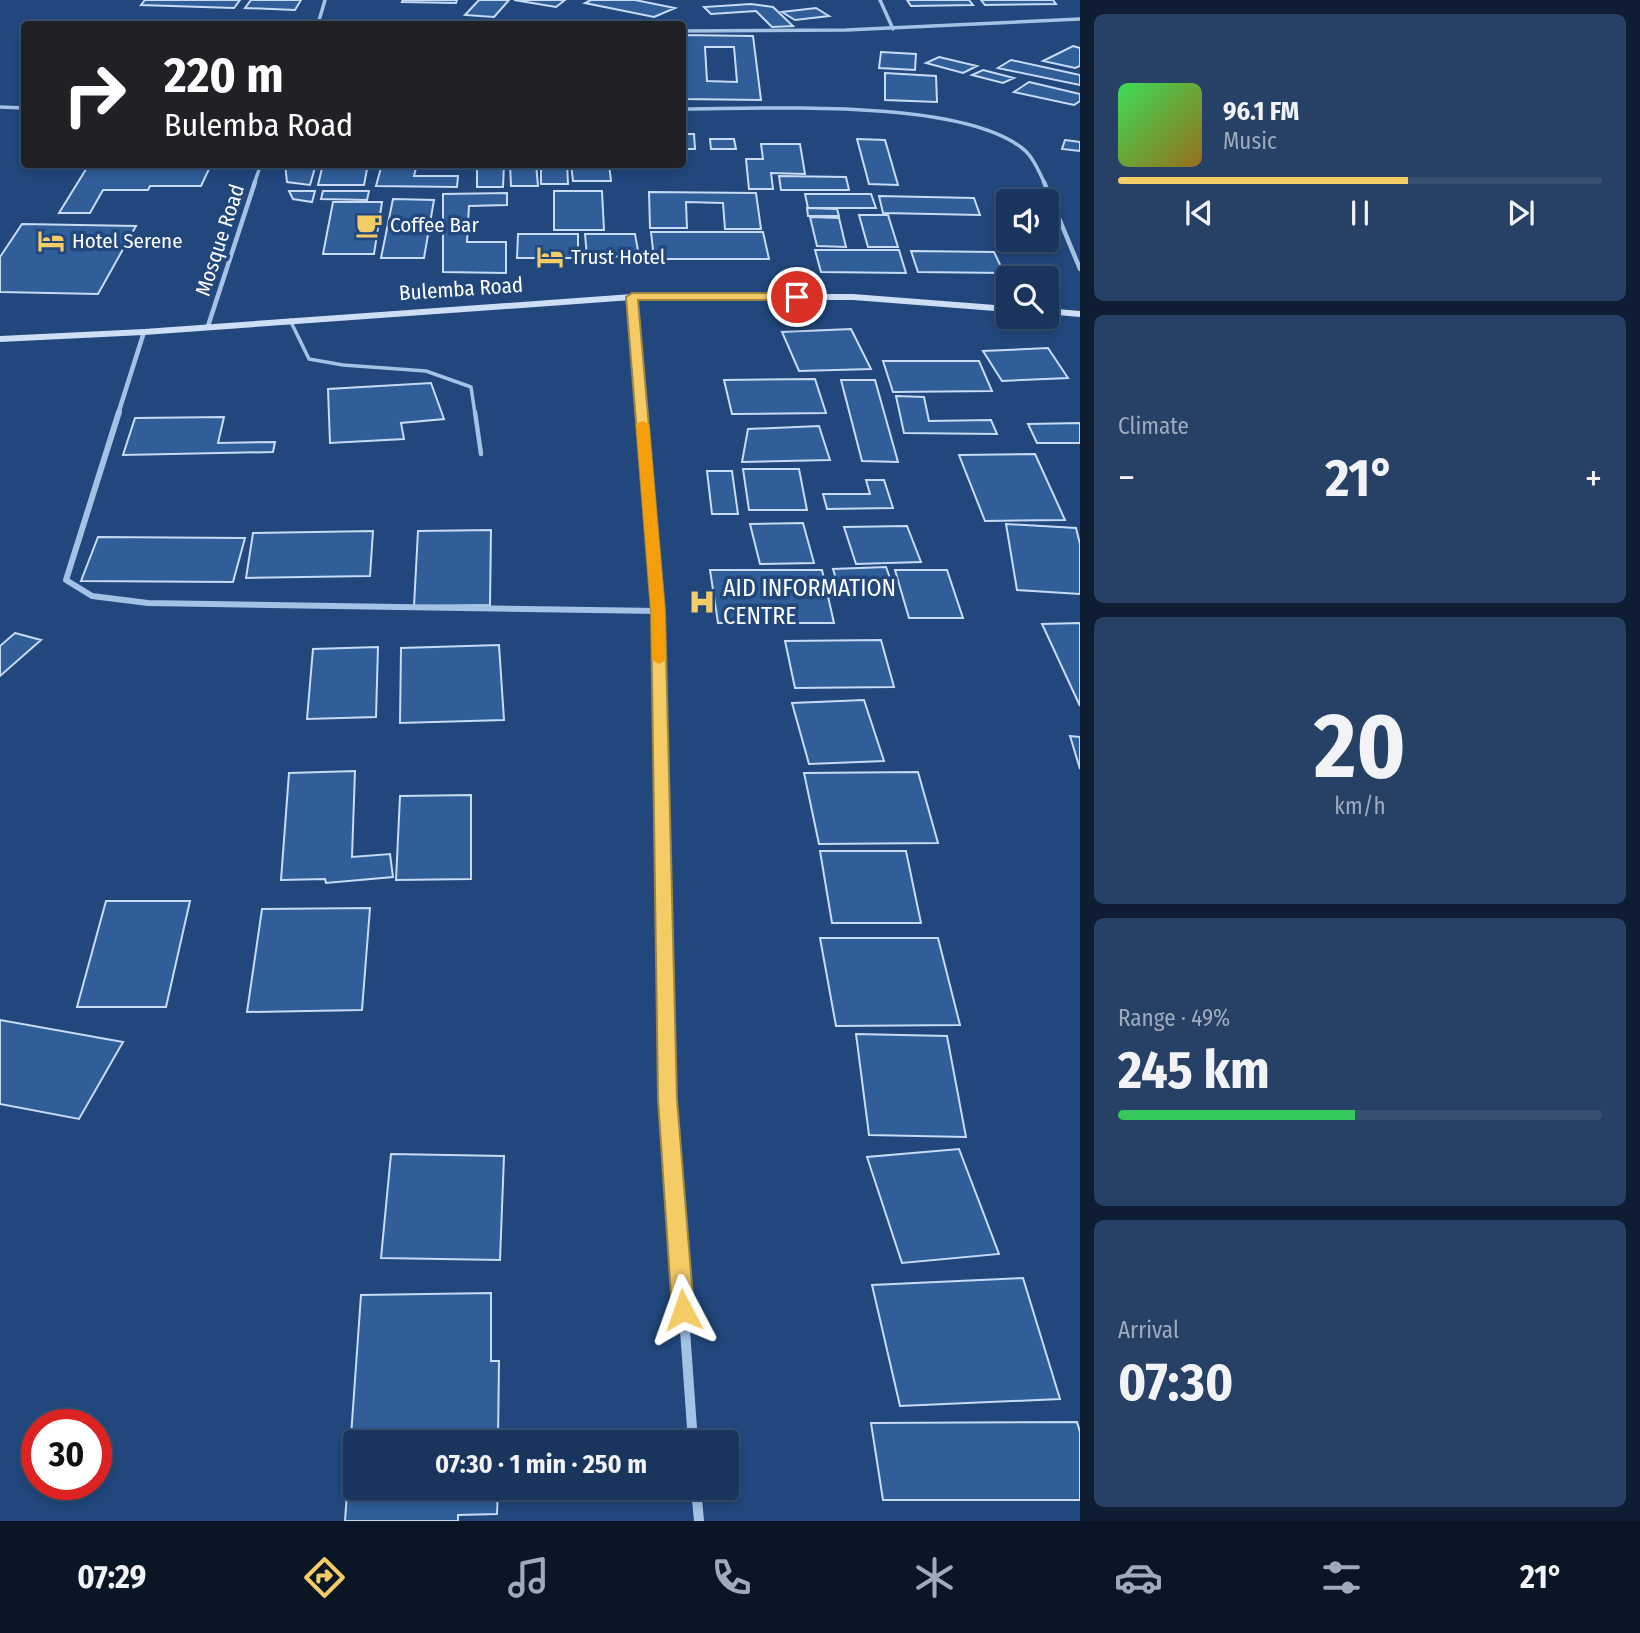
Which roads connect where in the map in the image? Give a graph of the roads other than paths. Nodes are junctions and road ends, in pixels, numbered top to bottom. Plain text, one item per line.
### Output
1 (325, 0) edge
2 (880, 0) edge
3 (1080, 19) edge
4 (319, 21) edge
5 (893, 29) junction
6 (686, 31) edge
7 (0, 107) edge
8 (21, 108) edge
9 (686, 109) edge
10 (260, 168) edge
11 (1080, 269) edge
12 (632, 297) junction
13 (996, 308) edge
14 (1059, 313) edge
15 (1080, 314) edge
16 (290, 320) junction
17 (208, 326) junction
18 (144, 332) junction
19 (0, 339) edge
20 (481, 454) dead end
21 (658, 611) junction
22 (692, 1430) edge
23 (697, 1500) edge
24 (699, 1521) edge

1 - 4 street
2 - 5 street
3 - 5 street
5 - 6 street
7 - 8 street
9 - 11 street
10 - 17 street, Mosque Road
12 - 13 main road, Bulemba Road
12 - 16 main road, Bulemba Road
12 - 21 street
14 - 15 main road
16 - 17 main road, Bulemba Road
16 - 20 lane
17 - 18 main road, Bulemba Road
18 - 19 main road, Bulemba Road
18 - 21 street
21 - 22 street
23 - 24 street

